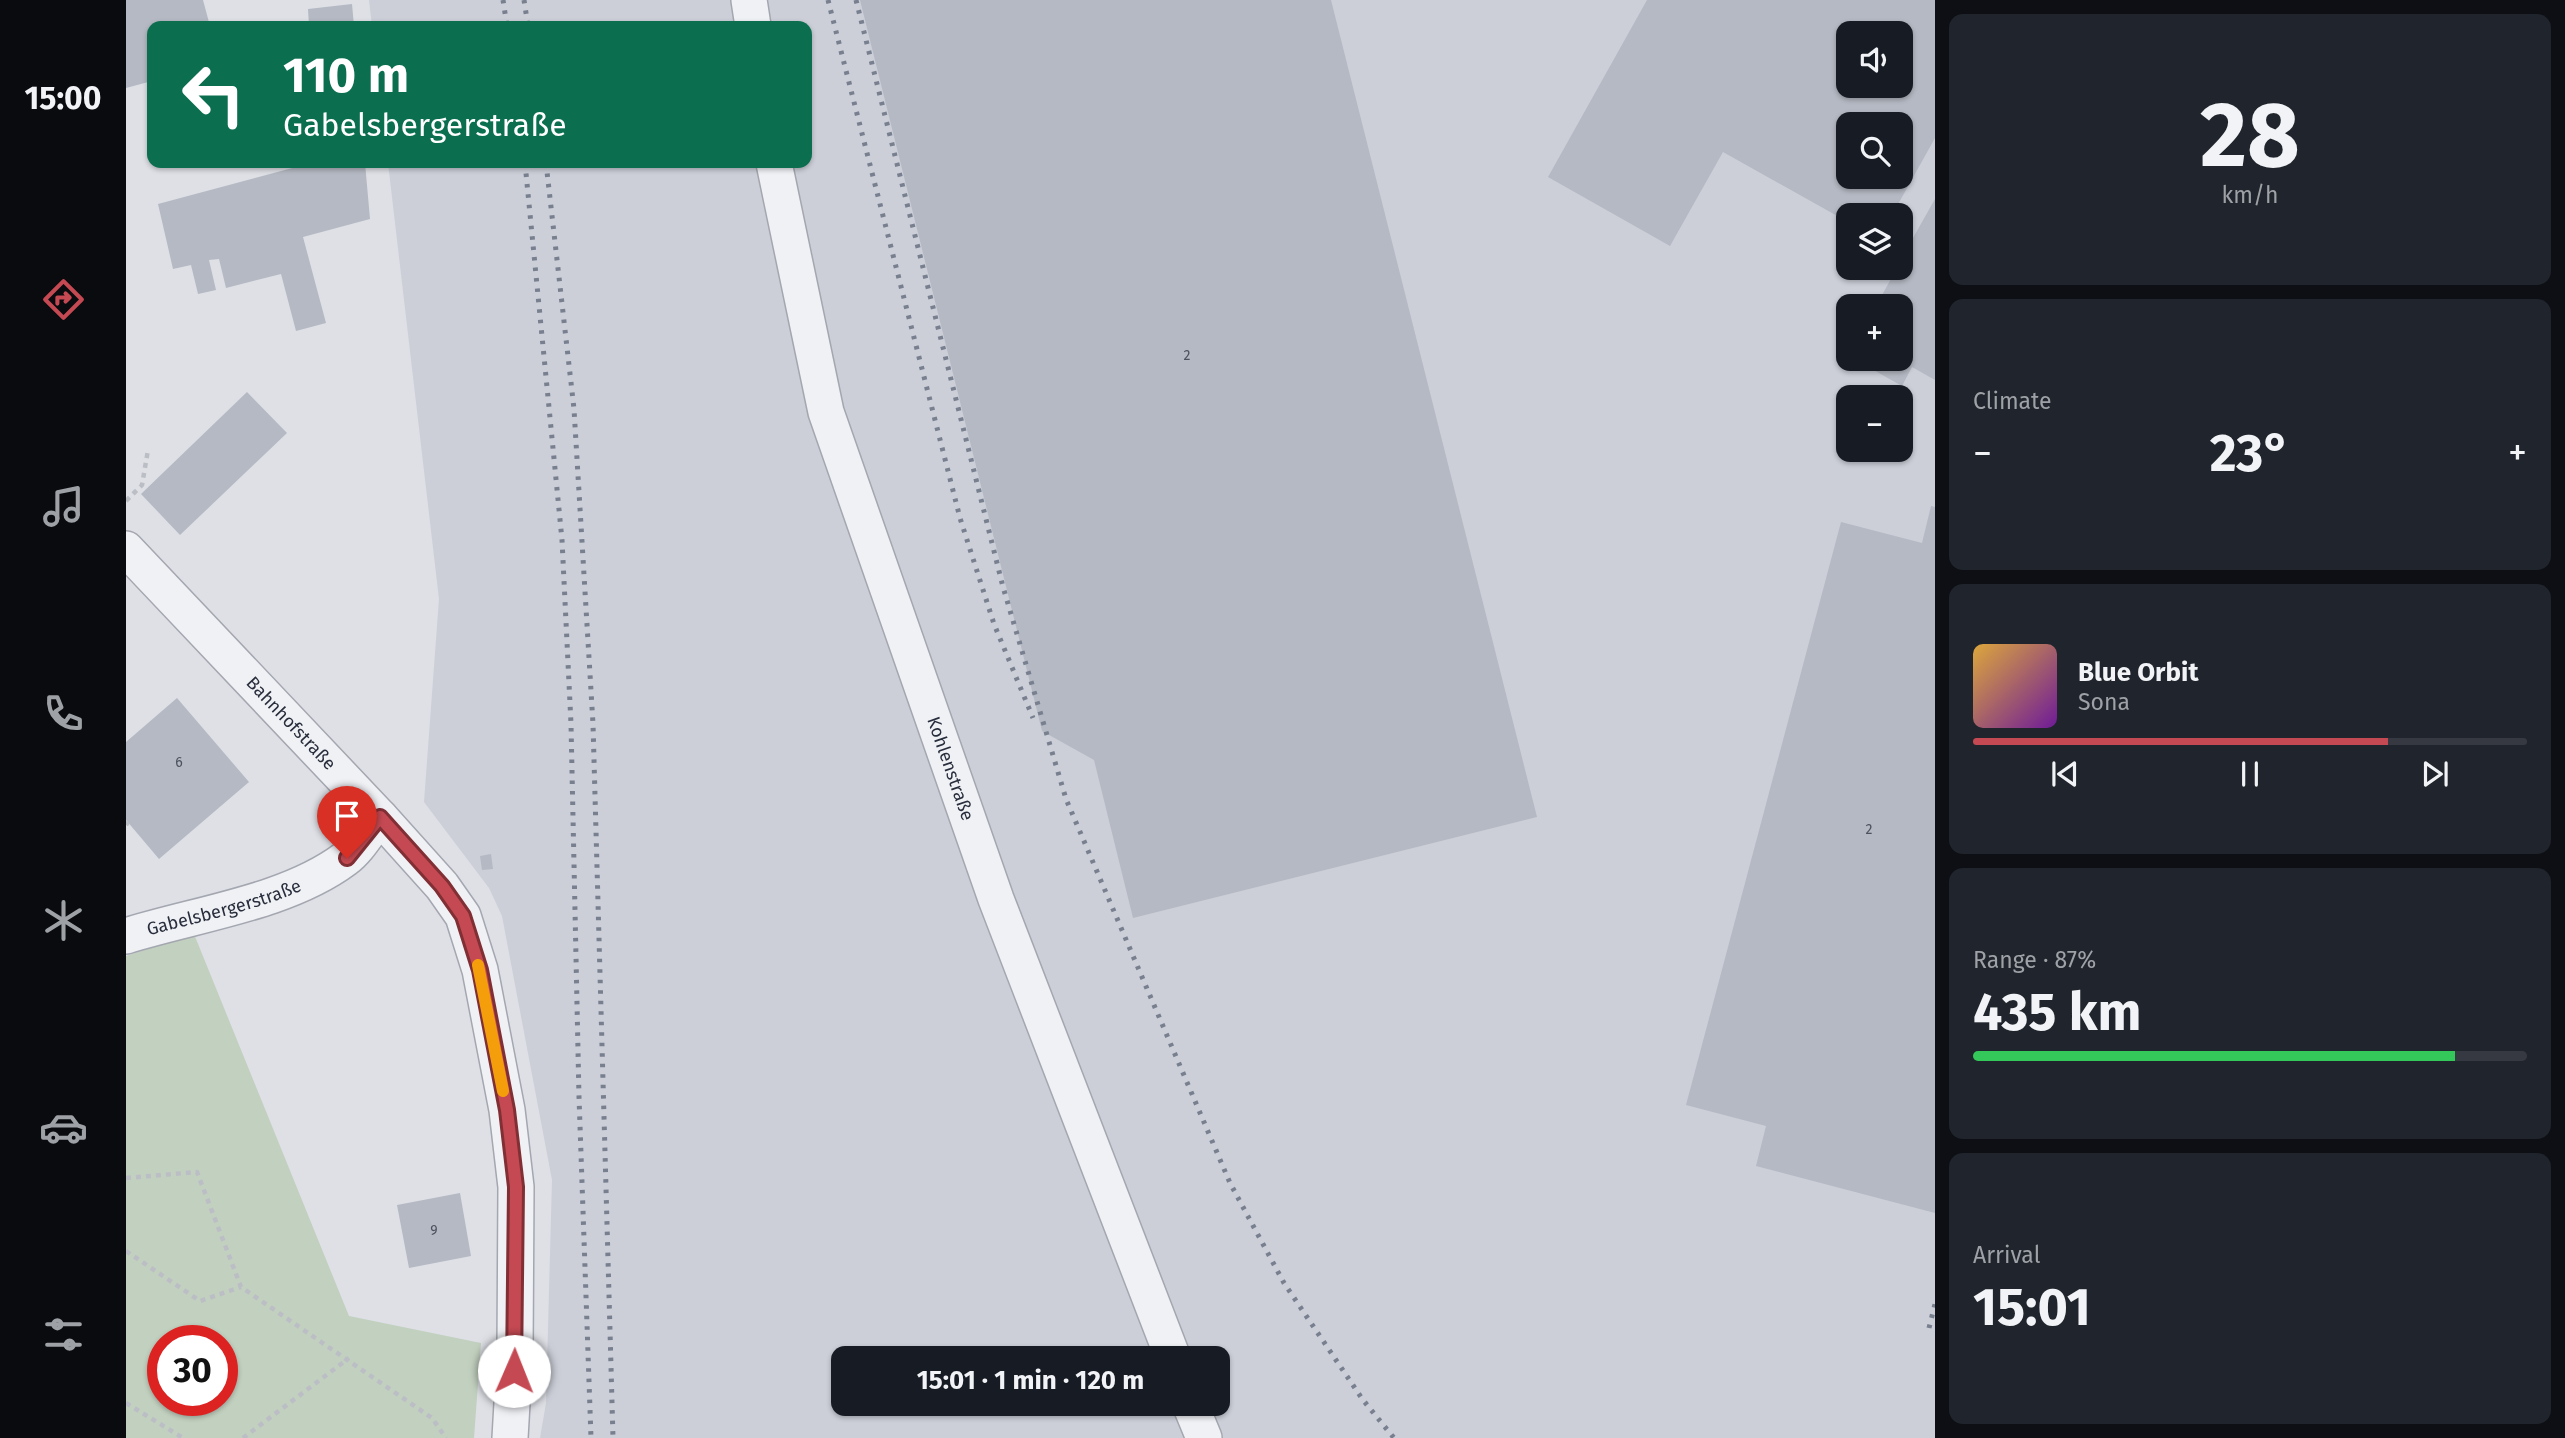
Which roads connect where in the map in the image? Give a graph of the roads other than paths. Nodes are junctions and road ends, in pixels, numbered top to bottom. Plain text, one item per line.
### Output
1 (749, 0) edge
2 (752, 21) edge
3 (775, 168) edge
4 (126, 549) edge
5 (380, 817) junction
6 (126, 936) edge
7 (1168, 1346) edge
8 (1196, 1416) edge
9 (510, 1438) edge
10 (1204, 1438) edge

1 - 2 street
3 - 7 street, Kohlenstraße
4 - 5 street, Bahnhofstraße
5 - 6 street, Gabelsbergerstraße
5 - 9 street, Bahnhofstraße
8 - 10 street

